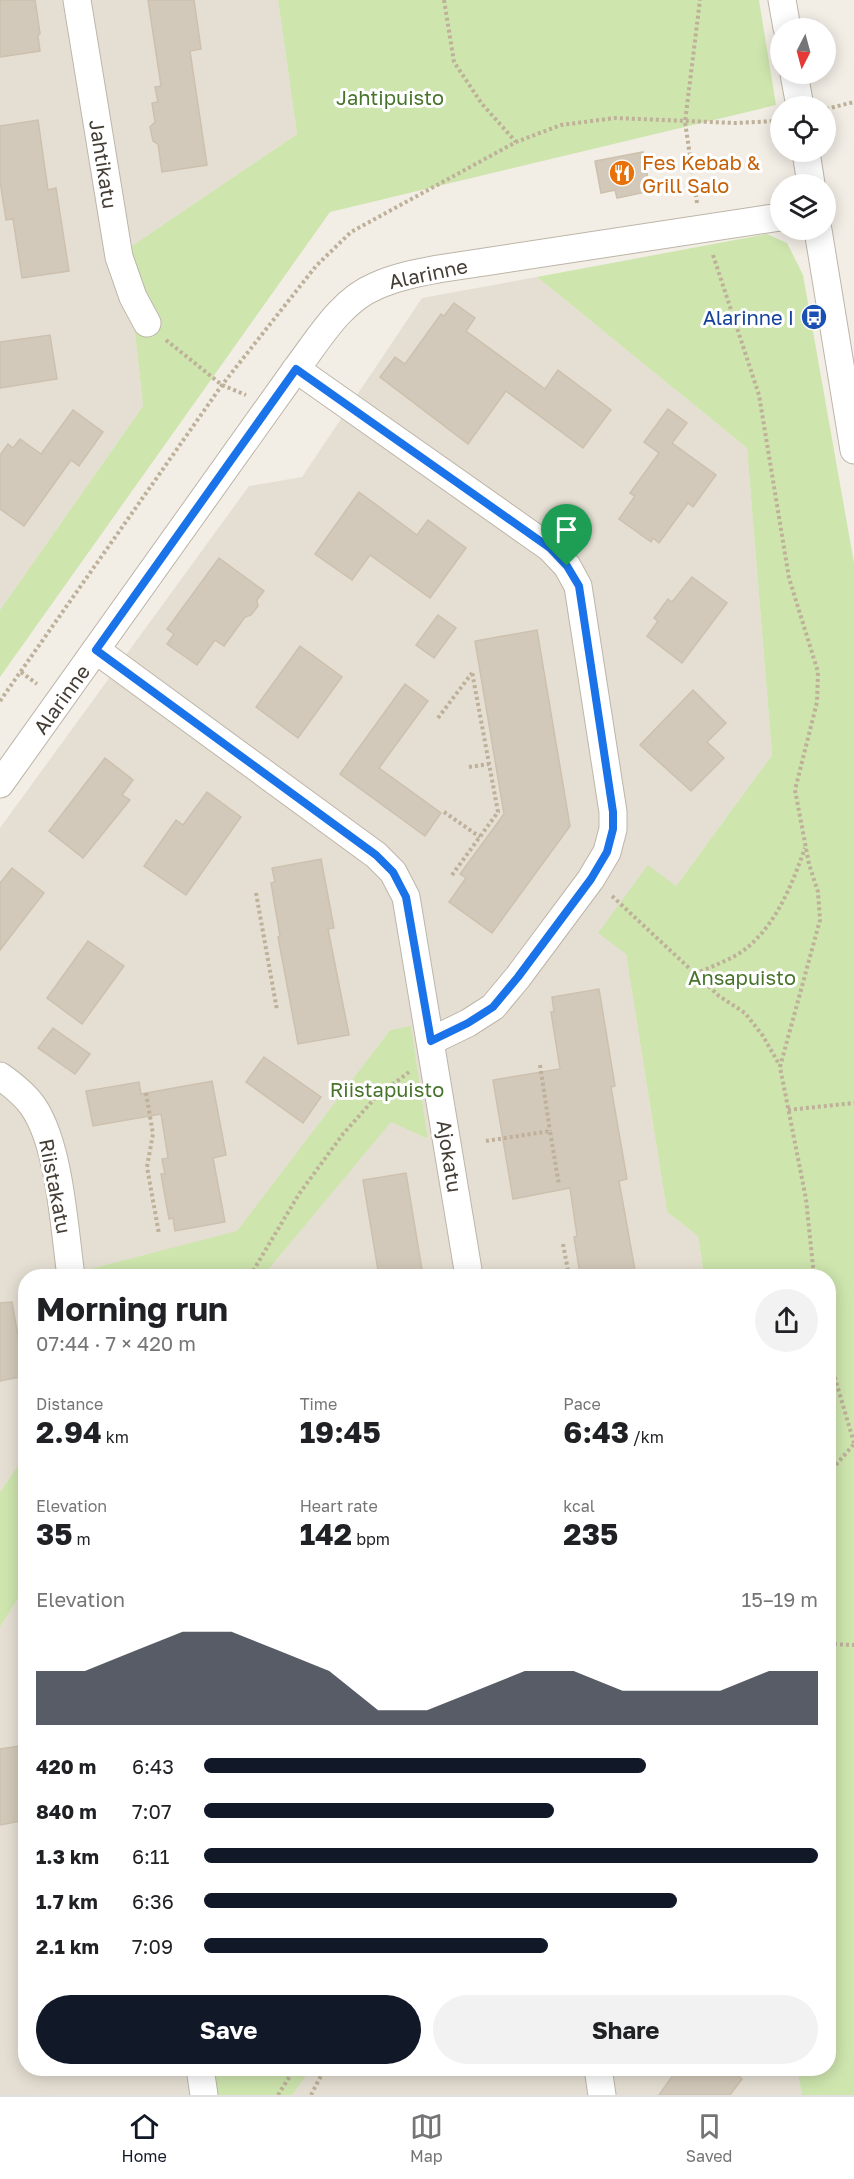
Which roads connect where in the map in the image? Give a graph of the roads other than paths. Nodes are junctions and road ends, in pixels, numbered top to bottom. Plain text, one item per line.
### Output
1 (77, 0) edge
2 (782, 0) edge
3 (785, 18) edge
4 (770, 218) edge
5 (820, 240) edge
6 (147, 323) road end
7 (296, 369) junction
8 (854, 450) edge
9 (96, 650) junction
10 (0, 784) edge
11 (433, 1051) junction
12 (0, 1076) edge
13 (71, 1269) edge
14 (468, 1269) edge
15 (201, 2076) edge
16 (599, 2076) edge
17 (204, 2095) edge
18 (602, 2095) edge

1 - 6 street, Jahtikatu
2 - 3 street
4 - 7 street, Alarinne
5 - 8 street
7 - 9 street, Alarinne
7 - 11 street
9 - 10 street, Alarinne
9 - 11 street, Ajokatu
11 - 14 street, Ajokatu
12 - 13 street, Riistakatu
15 - 17 street
16 - 18 street

